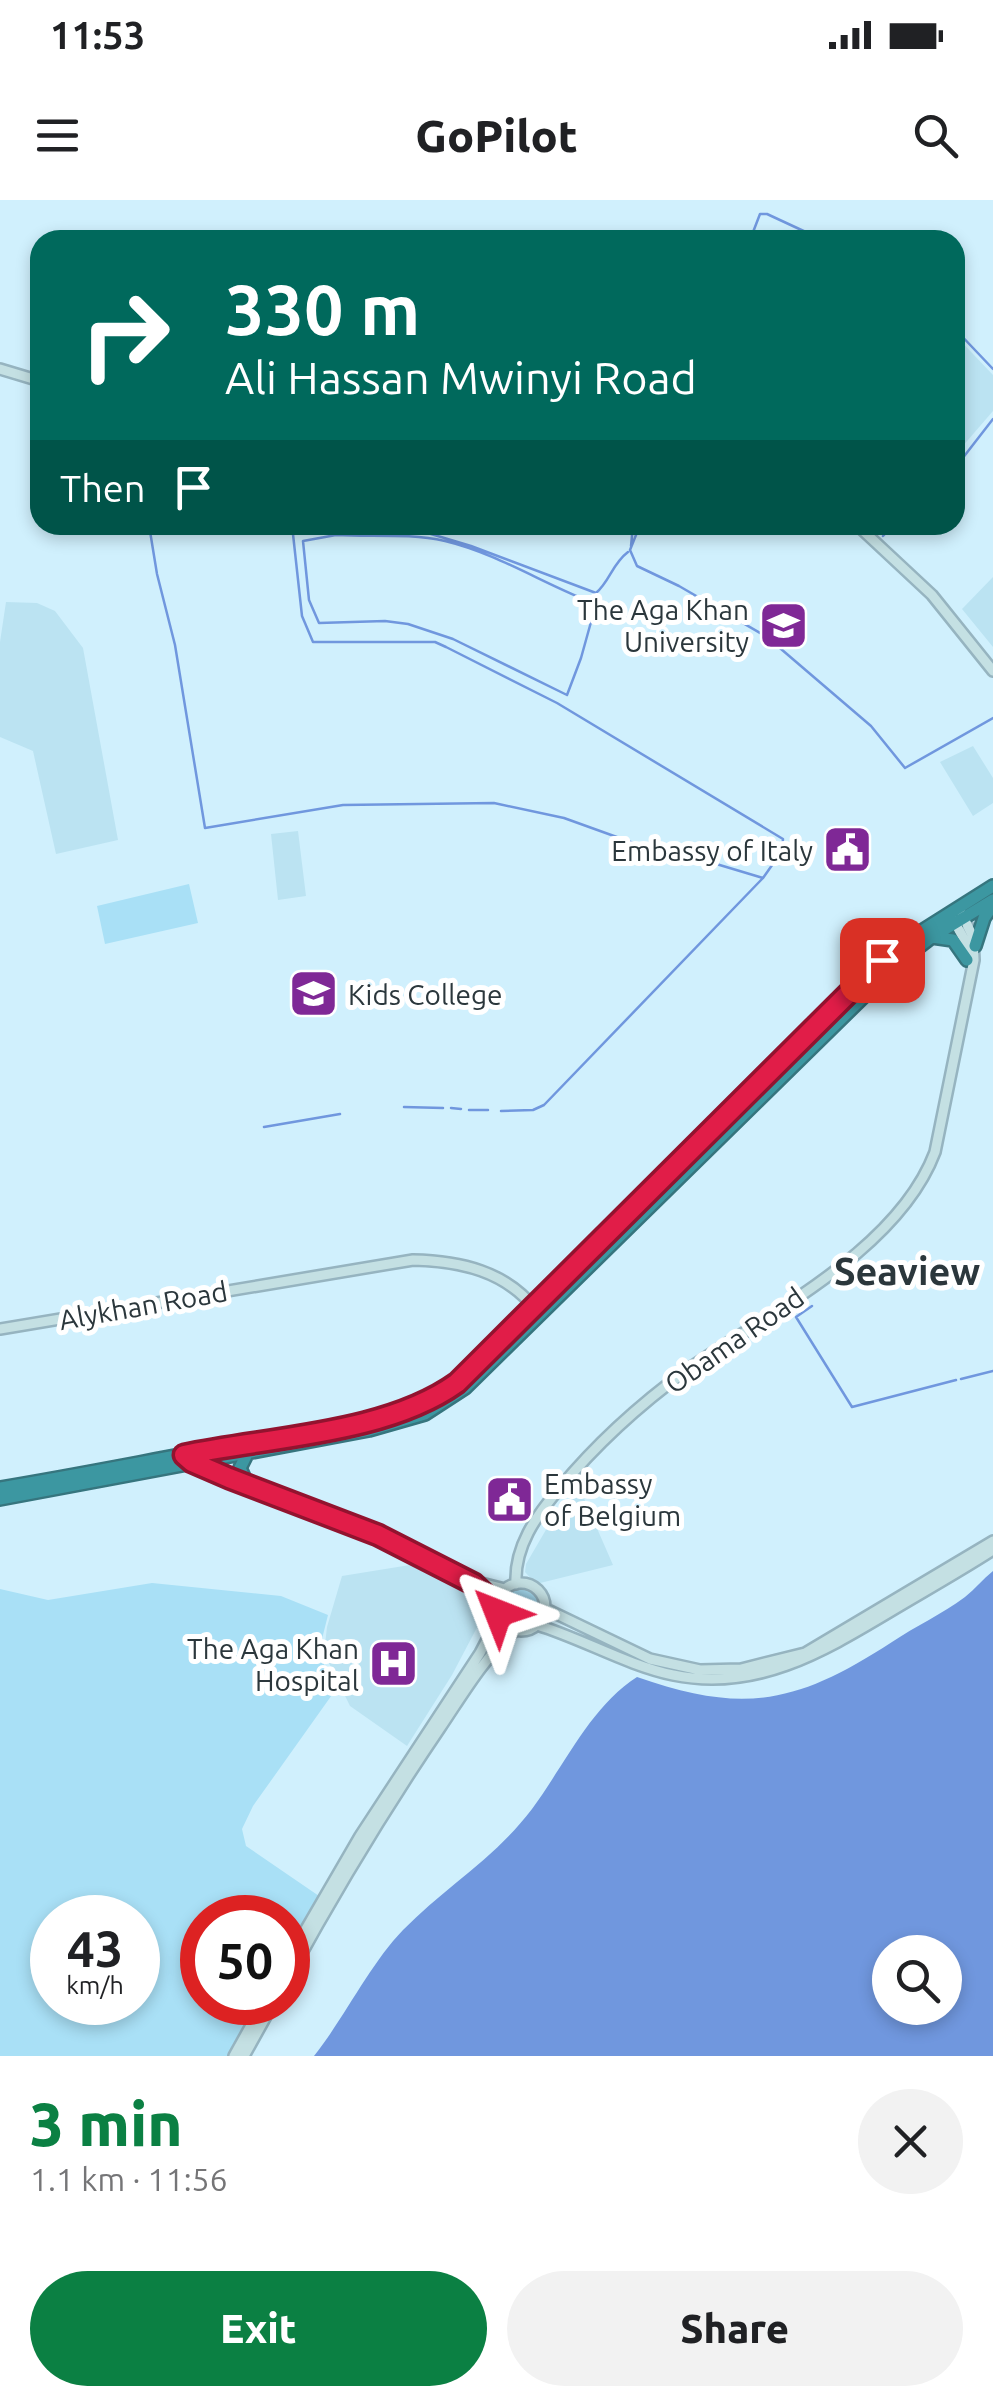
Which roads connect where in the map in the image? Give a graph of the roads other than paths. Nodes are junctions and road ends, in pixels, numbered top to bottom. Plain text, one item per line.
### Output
1 (0, 369) edge
2 (30, 378) edge
3 (871, 535) edge
4 (993, 671) edge
5 (993, 886) edge
6 (993, 902) edge
7 (957, 915) junction
8 (932, 937) junction
9 (975, 946) junction
10 (967, 960) junction
11 (968, 978) junction
12 (538, 1312) junction
13 (0, 1328) edge
14 (248, 1452) junction
15 (188, 1459) junction
16 (248, 1486) junction
17 (0, 1488) edge
18 (0, 1499) edge
19 (993, 1540) edge
20 (993, 1550) edge
21 (474, 1584) junction
22 (516, 1584) junction
23 (505, 1590) junction
24 (544, 1608) junction
25 (498, 1611) junction
26 (537, 1624) junction
27 (516, 1630) junction
28 (310, 1922) edge
29 (310, 1938) edge
30 (251, 2025) edge
31 (261, 2025) edge
32 (234, 2056) edge
33 (244, 2056) edge

1 - 2 street
3 - 4 street
5 - 7 highway
6 - 7 highway
6 - 9 highway
7 - 8 highway
7 - 9 street
7 - 10 street
7 - 12 highway
8 - 10 highway
8 - 12 highway
9 - 11 street
10 - 11 street
11 - 22 street, Obama Road
12 - 13 street, Alykhan Road
12 - 14 highway
12 - 15 highway
14 - 15 highway
14 - 16 highway
15 - 16 street
15 - 17 highway
15 - 18 highway
16 - 21 street
19 - 24 street
20 - 26 street
21 - 23 street
21 - 25 street
22 - 23 street
22 - 24 street
23 - 25 street
24 - 26 street
25 - 27 street
25 - 28 street
26 - 27 street
27 - 29 street
30 - 32 street
31 - 33 street

